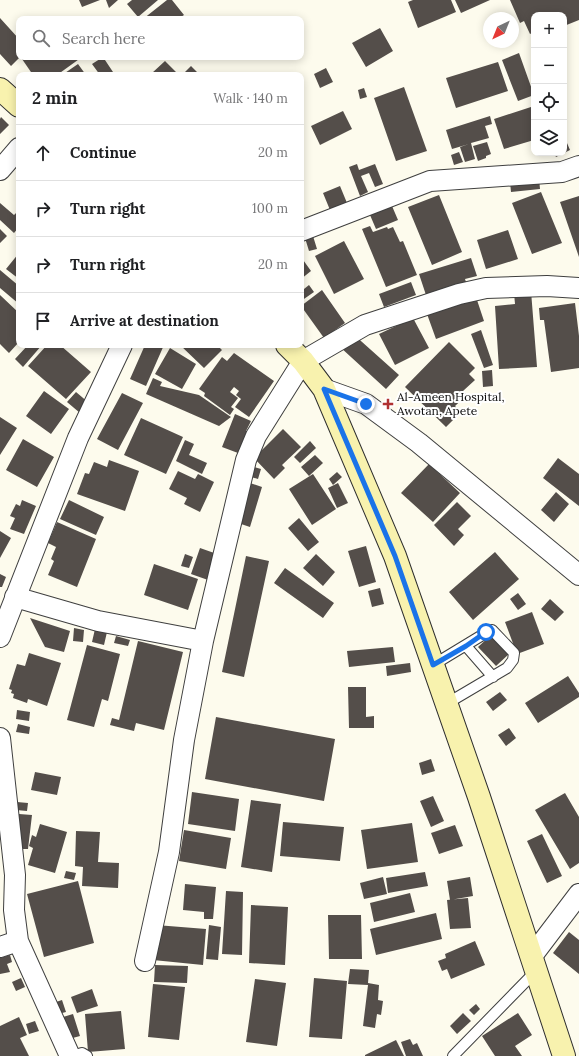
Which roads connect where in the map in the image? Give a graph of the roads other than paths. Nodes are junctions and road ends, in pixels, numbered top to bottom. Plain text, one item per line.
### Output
1 (0, 89) edge
2 (16, 103) edge
3 (16, 151) edge
4 (579, 166) edge
5 (0, 170) edge
6 (304, 230) edge
7 (579, 288) edge
8 (121, 348) edge
9 (290, 348) edge
10 (303, 360) junction
11 (324, 389) junction
12 (579, 575) edge
13 (15, 597) junction
14 (0, 637) edge
15 (203, 641) junction
16 (466, 646) junction
17 (433, 665) junction
18 (493, 677) junction
19 (446, 704) junction
20 (0, 738) edge
21 (579, 894) edge
22 (9, 944) edge
23 (145, 961) dead end
24 (534, 963) junction
25 (71, 1056) edge
26 (86, 1056) edge
27 (452, 1056) edge
28 (564, 1056) edge

1 - 2 main road
3 - 5 street
4 - 6 street
7 - 10 street
8 - 13 street
9 - 10 main road
10 - 11 main road
10 - 15 street
11 - 12 street
11 - 17 main road
13 - 14 street
13 - 15 street
15 - 23 street
16 - 17 lane
16 - 18 lane
16 - 18 lane
17 - 19 main road
18 - 19 lane
19 - 24 main road
20 - 22 street
21 - 24 street
22 - 25 street
24 - 27 lane
24 - 28 main road
25 - 26 lane

